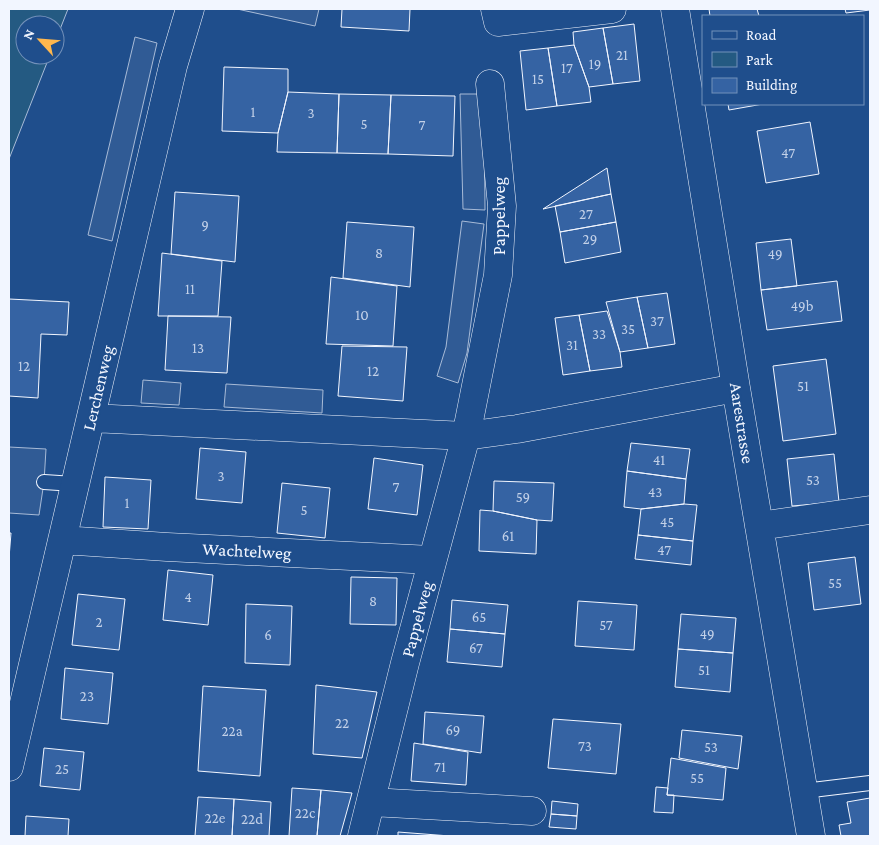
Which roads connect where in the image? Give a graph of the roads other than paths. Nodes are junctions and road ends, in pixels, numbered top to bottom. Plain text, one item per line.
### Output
1 (190, 9) edge
2 (495, 9) edge
3 (612, 9) edge
4 (675, 9) edge
5 (490, 84) dead end
6 (736, 388) junction
7 (91, 418) junction
8 (466, 436) junction
9 (44, 482) dead end
10 (74, 484) junction
11 (870, 510) edge
12 (759, 526) junction
13 (62, 540) junction
14 (432, 560) junction
15 (9, 767) edge
16 (870, 783) edge
17 (804, 792) junction
18 (371, 802) junction
19 (532, 811) dead end
20 (362, 836) edge
21 (811, 836) edge

1 - 7 street, Lerchenweg
2 - 3 street
4 - 6 street, Aarestrasse
5 - 8 street, Pappelweg
6 - 8 street
6 - 12 street, Aarestrasse
7 - 8 street
7 - 10 street, Lerchenweg
8 - 14 street, Pappelweg
9 - 10 lane
10 - 13 street, Lerchenweg
11 - 12 street
12 - 17 street, Aarestrasse
13 - 14 street, Wachtelweg
13 - 15 street, Lerchenweg
14 - 18 street, Pappelweg
16 - 17 lane
17 - 21 street, Aarestrasse
18 - 19 street
18 - 20 street, Pappelweg

